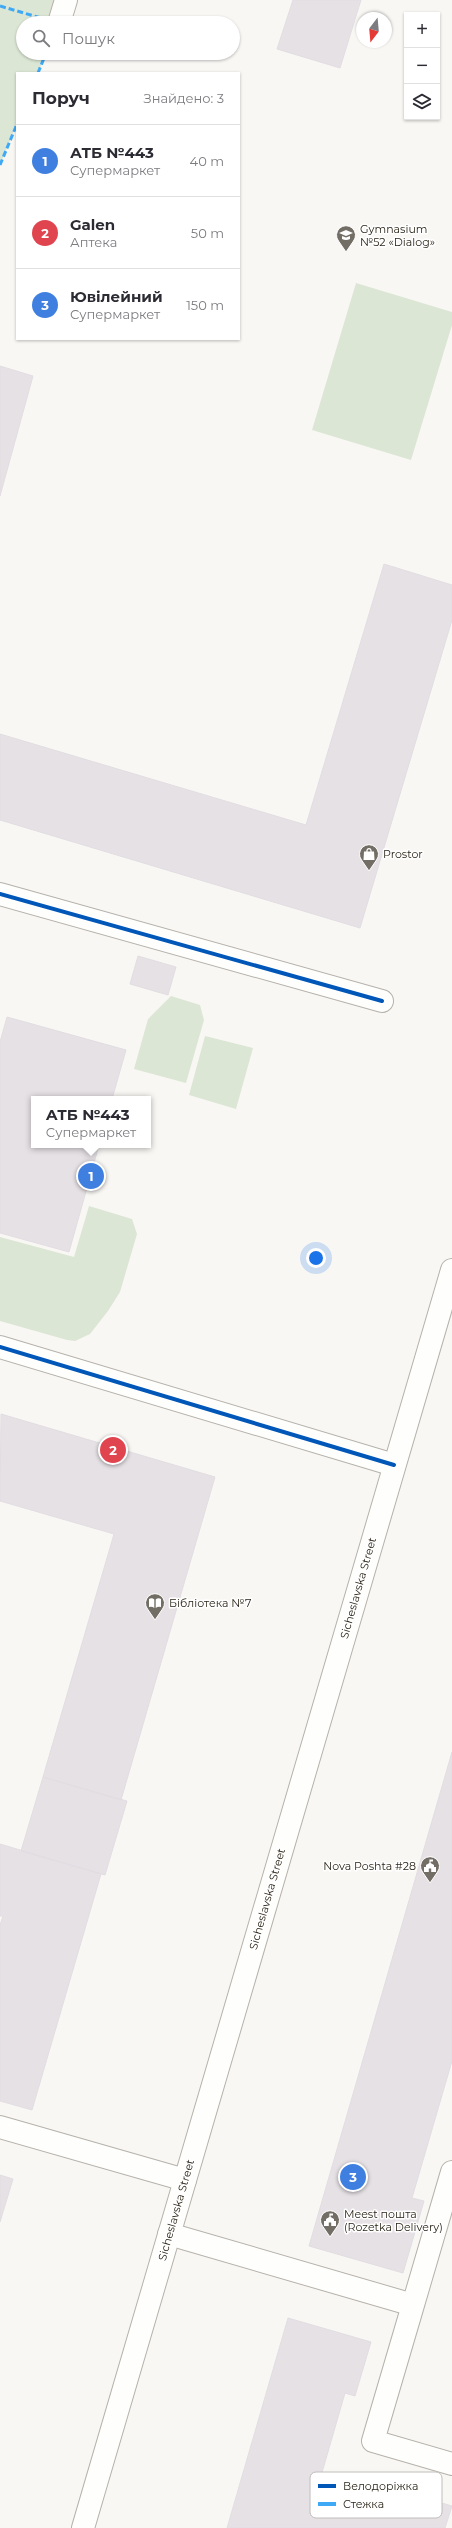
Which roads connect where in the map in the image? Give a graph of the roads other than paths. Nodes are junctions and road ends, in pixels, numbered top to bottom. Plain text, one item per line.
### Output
1 (66, 0) edge
2 (60, 16) edge
3 (0, 894) edge
4 (382, 1001) dead end
5 (452, 1270) edge
6 (0, 1347) edge
7 (394, 1465) junction
8 (0, 2127) edge
9 (452, 2172) edge
10 (185, 2180) junction
11 (169, 2234) junction
12 (413, 2305) junction
13 (452, 2464) edge
14 (83, 2528) edge

1 - 2 main road
3 - 4 main road
5 - 7 main road, Sicheslavska Street
6 - 7 main road
7 - 10 main road, Sicheslavska Street
8 - 10 main road
9 - 12 main road
10 - 11 main road, Sicheslavska Street
11 - 12 main road
11 - 14 main road, Sicheslavska Street
12 - 13 main road

